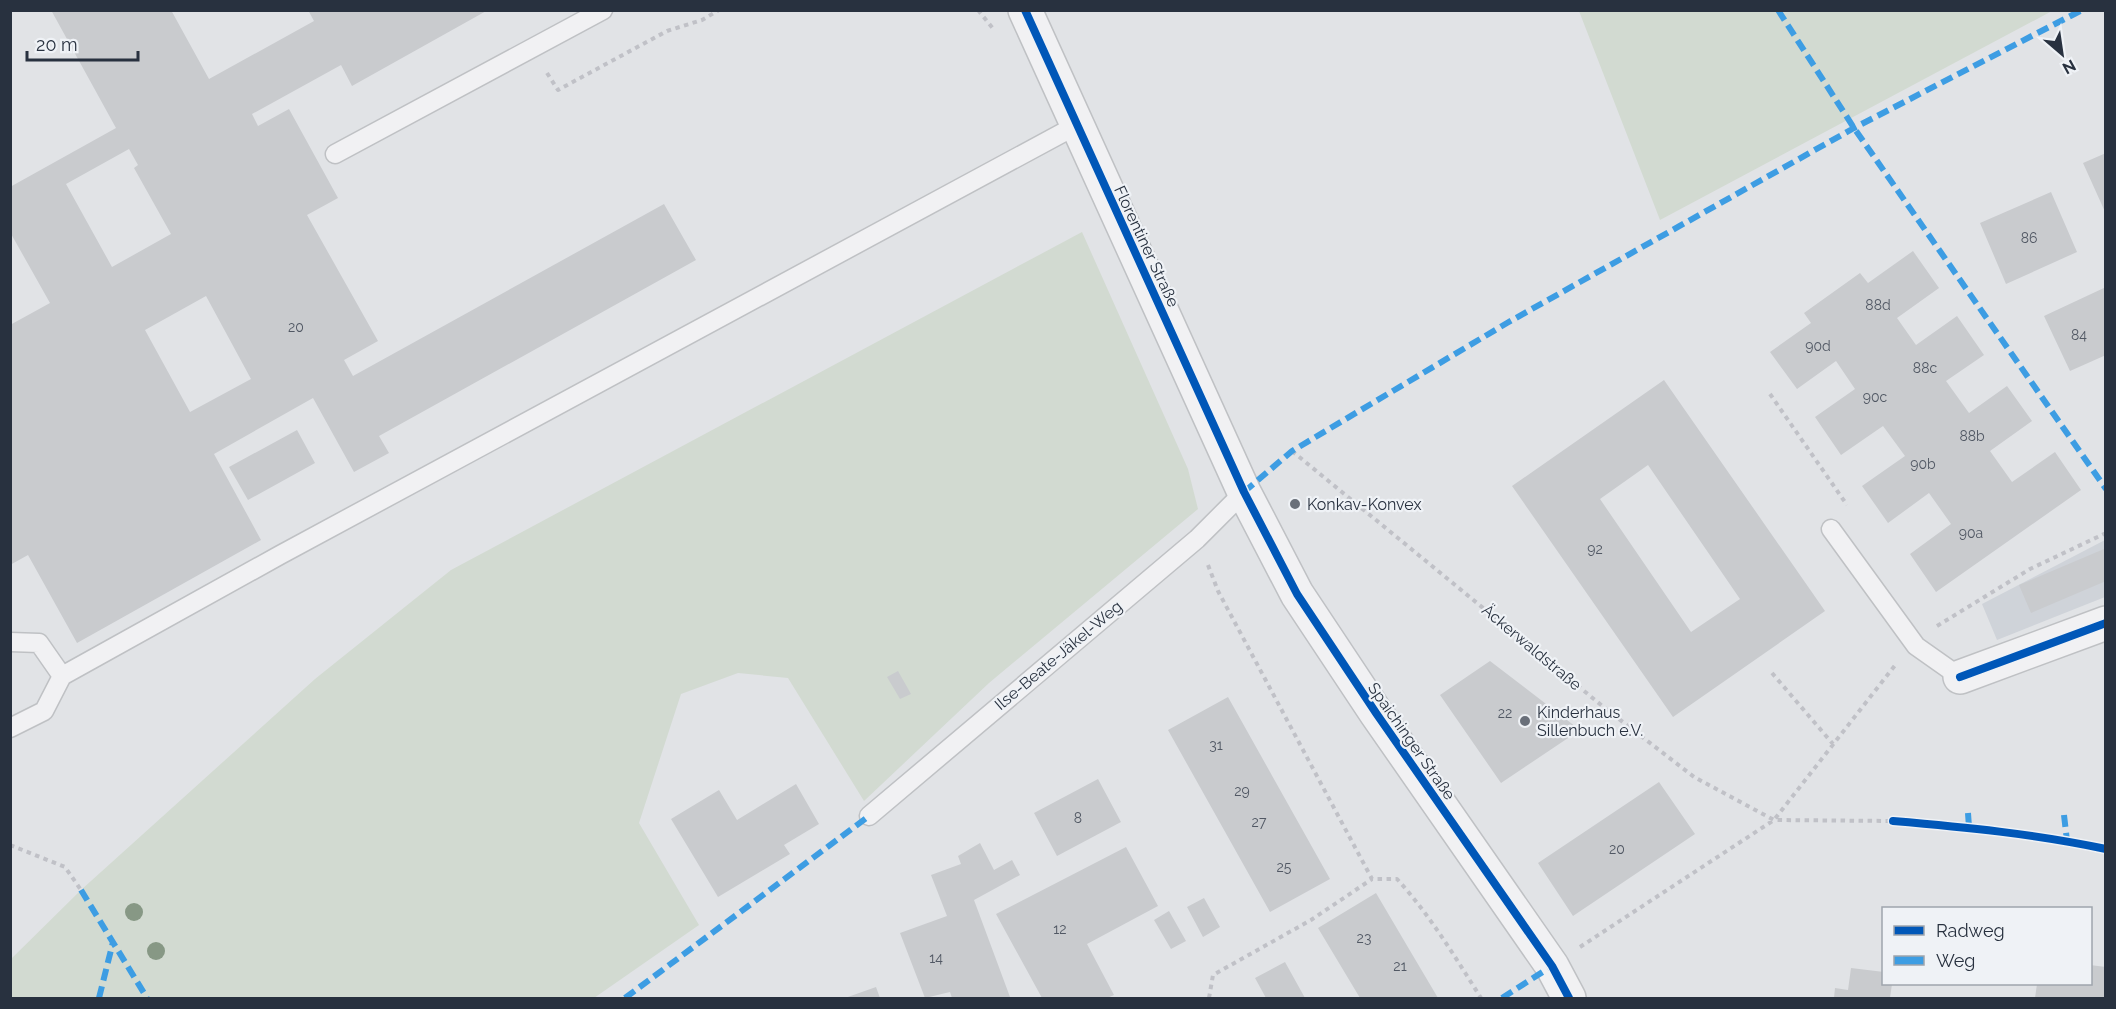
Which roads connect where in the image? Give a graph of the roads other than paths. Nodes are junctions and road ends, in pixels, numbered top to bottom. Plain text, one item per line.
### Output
1 (603, 10) edge
2 (1025, 10) edge
3 (1077, 125) junction
4 (335, 154) dead end
5 (1244, 492) junction
6 (1831, 529) dead end
7 (2106, 623) edge
8 (10, 642) edge
9 (62, 676) junction
10 (1960, 677) joint
11 (10, 728) edge
12 (869, 816) dead end
13 (1569, 999) edge

1 - 4 lane
2 - 3 street, Florentiner Straße
3 - 5 street, Florentiner Straße
3 - 9 lane
5 - 12 lane, Ilse-Beate-Jäkel-Weg
5 - 13 street, Spaichinger Straße
6 - 10 lane
7 - 10 street
8 - 9 lane
9 - 11 lane

